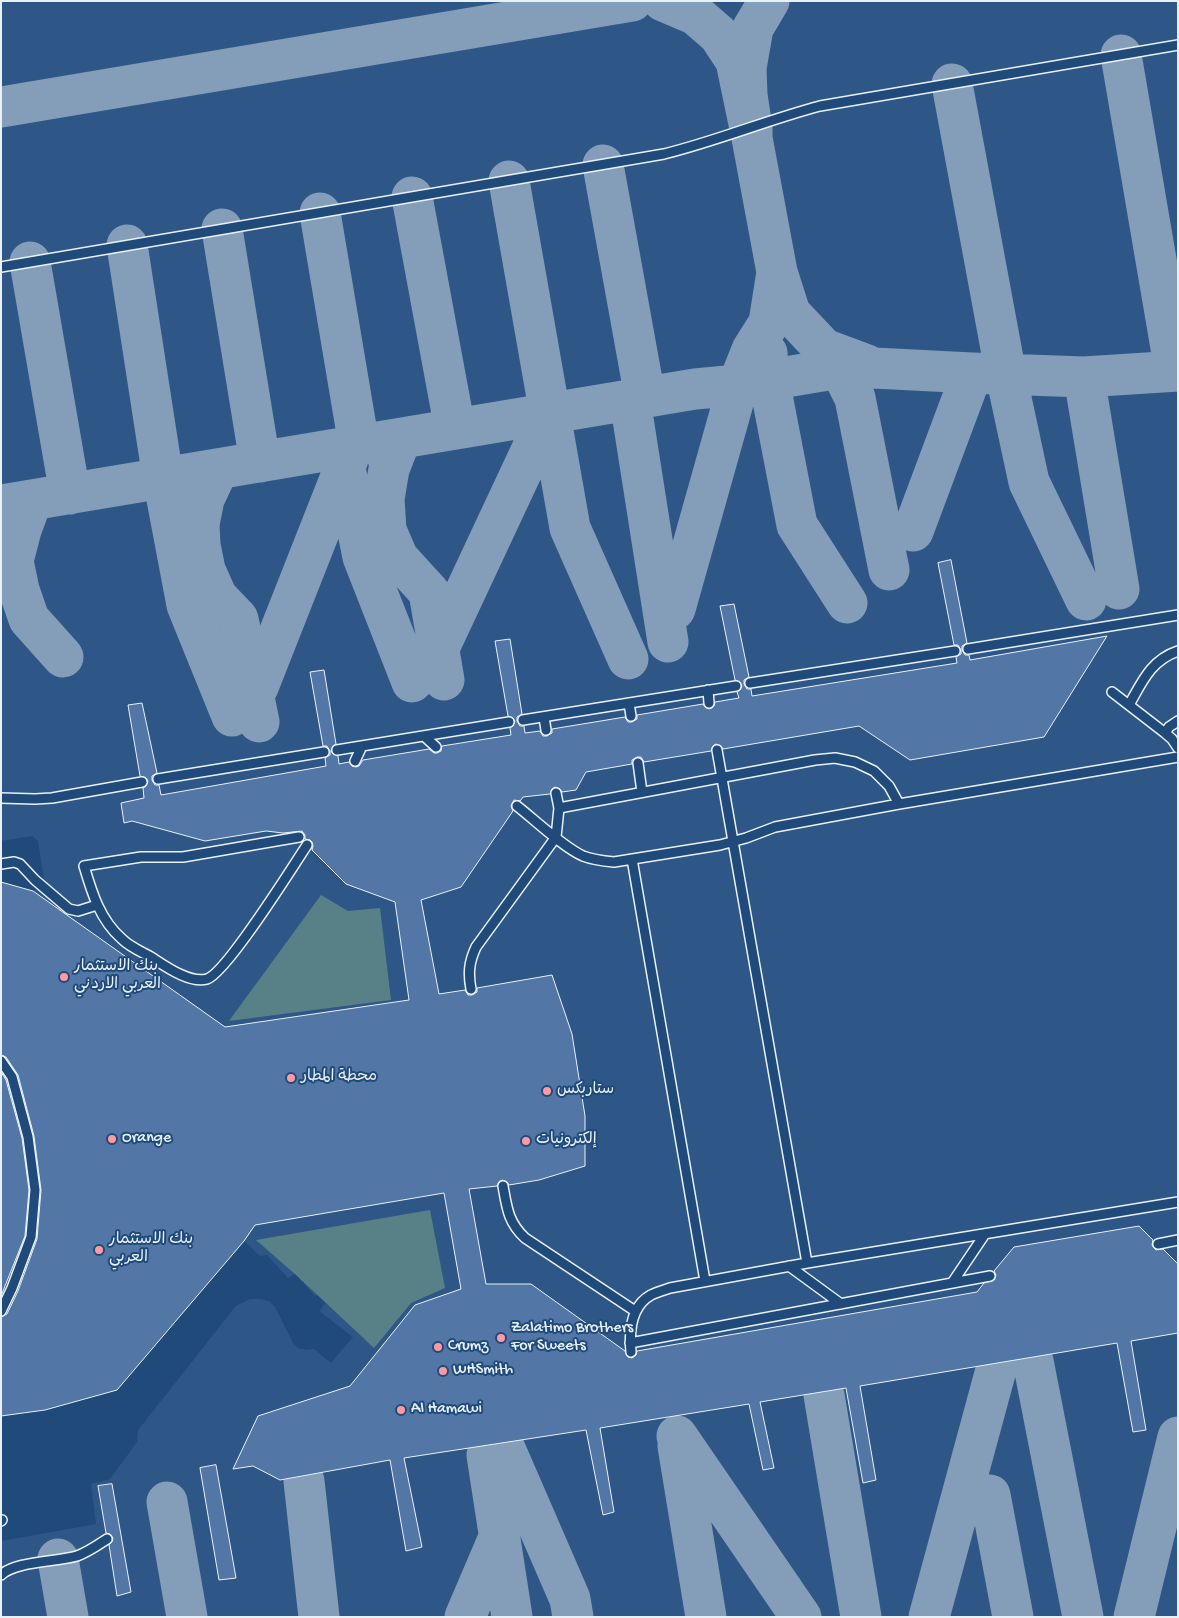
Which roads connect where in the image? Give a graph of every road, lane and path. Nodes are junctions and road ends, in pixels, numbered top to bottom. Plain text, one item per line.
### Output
1 (1178, 45) edge
2 (1, 267) edge
3 (1178, 615) edge
4 (968, 648) dead end
5 (1178, 650) edge
6 (955, 651) dead end
7 (750, 683) dead end
8 (736, 686) dead end
9 (708, 690) junction
10 (1112, 692) dead end
11 (629, 703) junction
12 (709, 703) dead end
13 (1129, 705) junction
14 (544, 716) junction
15 (631, 716) dead end
16 (523, 720) dead end
17 (1178, 721) edge
18 (509, 722) dead end
19 (546, 730) dead end
20 (1165, 733) junction
21 (424, 736) junction
22 (362, 746) junction
23 (436, 748) dead end
24 (1178, 748) edge
25 (337, 750) dead end
26 (716, 750) dead end
27 (324, 752) dead end
28 (1178, 756) edge
29 (354, 761) dead end
30 (638, 763) dead end
31 (721, 778) junction
32 (158, 779) dead end
33 (142, 782) dead end
34 (642, 792) junction
35 (556, 793) dead end
36 (1, 798) edge
37 (899, 804) junction
38 (517, 806) dead end
39 (559, 808) junction
40 (299, 837) dead end
41 (556, 837) junction
42 (732, 842) junction
43 (307, 845) dead end
44 (632, 859) junction
45 (1, 864) edge
46 (97, 905) junction
47 (471, 989) dead end
48 (1, 1061) edge
49 (503, 1186) dead end
50 (1178, 1202) edge
51 (985, 1234) junction
52 (1178, 1240) edge
53 (1158, 1244) dead end
54 (806, 1263) junction
55 (789, 1266) junction
56 (990, 1276) dead end
57 (705, 1281) junction
58 (952, 1283) junction
59 (841, 1304) junction
60 (1, 1311) edge
61 (635, 1311) junction
62 (108, 1538) dead end
63 (1, 1575) edge

1 - 2 lane
3 - 4 lane
5 - 13 lane
6 - 7 lane
8 - 9 lane
9 - 11 lane
9 - 12 lane
10 - 13 lane
11 - 14 lane
11 - 15 lane
13 - 20 lane
14 - 16 lane
14 - 19 lane
17 - 20 lane
18 - 21 lane
20 - 24 lane
21 - 22 lane
21 - 23 lane
22 - 25 lane
22 - 29 lane
26 - 31 lane
27 - 32 lane
28 - 37 lane
30 - 34 lane
31 - 34 lane
31 - 37 lane
31 - 42 lane
33 - 36 lane
34 - 39 lane
35 - 39 lane
37 - 42 lane
38 - 41 lane
39 - 41 lane
40 - 46 lane
41 - 44 lane
41 - 47 lane
42 - 44 lane
42 - 54 lane
43 - 46 lane
44 - 57 lane
45 - 46 lane
48 - 60 lane
49 - 61 lane
50 - 51 lane
51 - 54 lane
51 - 58 lane
52 - 53 lane
54 - 55 lane
55 - 57 lane
55 - 59 lane
56 - 58 lane
57 - 61 lane
58 - 59 lane
59 - 61 lane
62 - 63 lane

